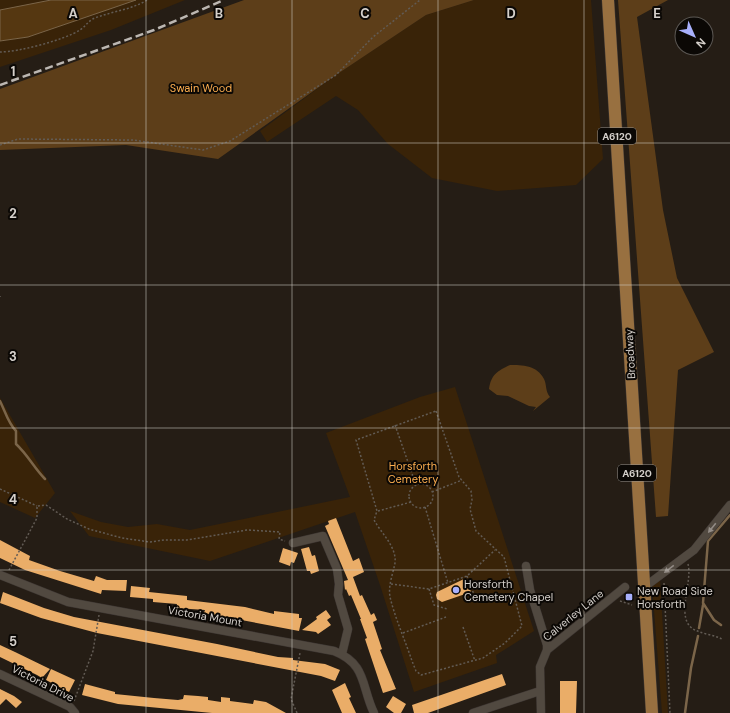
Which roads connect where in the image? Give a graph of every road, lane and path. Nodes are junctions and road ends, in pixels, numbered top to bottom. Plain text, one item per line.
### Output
1 (148, 0) edge
2 (420, 0) edge
3 (608, 0) edge
4 (0, 52) edge
5 (0, 145) edge
6 (395, 426) junction
7 (462, 480) junction
8 (416, 485) junction
9 (0, 489) edge
10 (432, 492) junction
11 (411, 502) junction
12 (730, 505) edge
13 (37, 506) junction
14 (425, 507) junction
15 (377, 511) junction
16 (293, 543) joint
17 (495, 550) junction
18 (684, 558) junction
19 (526, 566) dead end
20 (663, 573) junction
21 (2, 576) edge
22 (467, 576) junction
23 (448, 583) junction
24 (391, 584) junction
25 (625, 587) dead end
26 (643, 588) junction
27 (429, 589) junction
28 (611, 599) junction
29 (476, 600) dead end
30 (632, 605) dead end
31 (100, 608) junction
32 (447, 609) dead end
33 (446, 617) dead end
34 (463, 627) dead end
35 (403, 633) junction
36 (722, 639) dead end
37 (302, 645) junction
38 (547, 650) junction
39 (342, 654) junction
40 (475, 661) junction
41 (0, 674) edge
42 (540, 691) junction
43 (73, 711) edge
44 (650, 711) edge
45 (297, 713) edge
46 (374, 713) edge
47 (473, 713) edge
48 (541, 713) edge
49 (670, 713) edge

1 - 4 path
2 - 5 path
3 - 26 highway, Broadway / A6120
6 - 7 path
6 - 8 path
6 - 15 path
7 - 10 path
7 - 17 path
8 - 10 path
8 - 11 path
9 - 13 path
10 - 14 path
11 - 14 path
11 - 15 path
12 -> 18 street
13 - 16 path
13 - 21 path
14 - 23 path
15 - 24 path
16 - 39 street
17 - 22 path
17 - 40 path
18 -> 20 street
18 - 36 path
19 - 38 street
20 - 26 street
20 - 49 path
21 - 31 street, Victoria Mount
22 - 23 path
22 - 29 path
23 - 27 path
24 - 27 path
24 - 35 path
25 - 28 street, Calverley Lane
26 - 44 highway, Broadway / A6120
27 - 32 path
28 - 30 path
28 - 38 street, Calverley Lane
31 - 37 street, Victoria Mount
31 - 43 path
33 - 35 path
34 - 40 path
35 - 40 path
37 - 39 street, Victoria Mount
37 - 45 path
38 - 42 street, Calverley Lane
39 - 46 street, Victoria Mount
41 - 43 street, Victoria Drive
42 - 47 street
42 - 48 street, Calverley Lane

